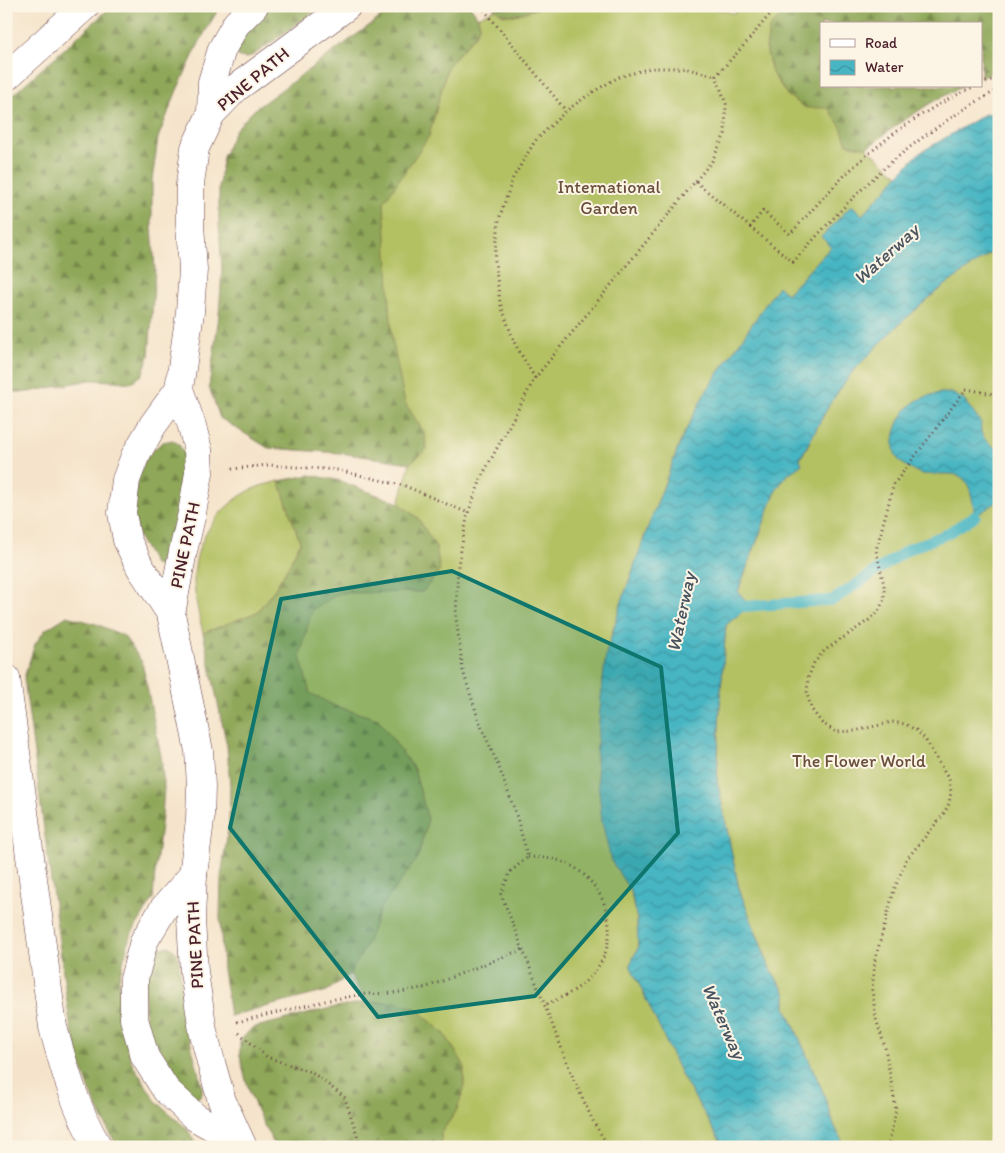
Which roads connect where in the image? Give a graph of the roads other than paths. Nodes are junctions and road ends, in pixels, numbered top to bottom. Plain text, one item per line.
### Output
1 (85, 6) edge
2 (254, 6) edge
3 (347, 6) edge
4 (6, 77) edge
5 (211, 114) junction
6 (179, 390) junction
7 (171, 614) junction
8 (6, 678) edge
9 (193, 875) junction
10 (241, 1144) edge
11 (98, 1147) edge

1 - 4 lane
2 - 5 lane
3 - 5 lane, PINE PATH
5 - 6 lane, PINE PATH
6 - 7 lane, PINE PATH
6 - 7 lane
7 - 9 lane, PINE PATH
8 - 11 lane
9 - 10 lane, PINE PATH
9 - 10 lane

